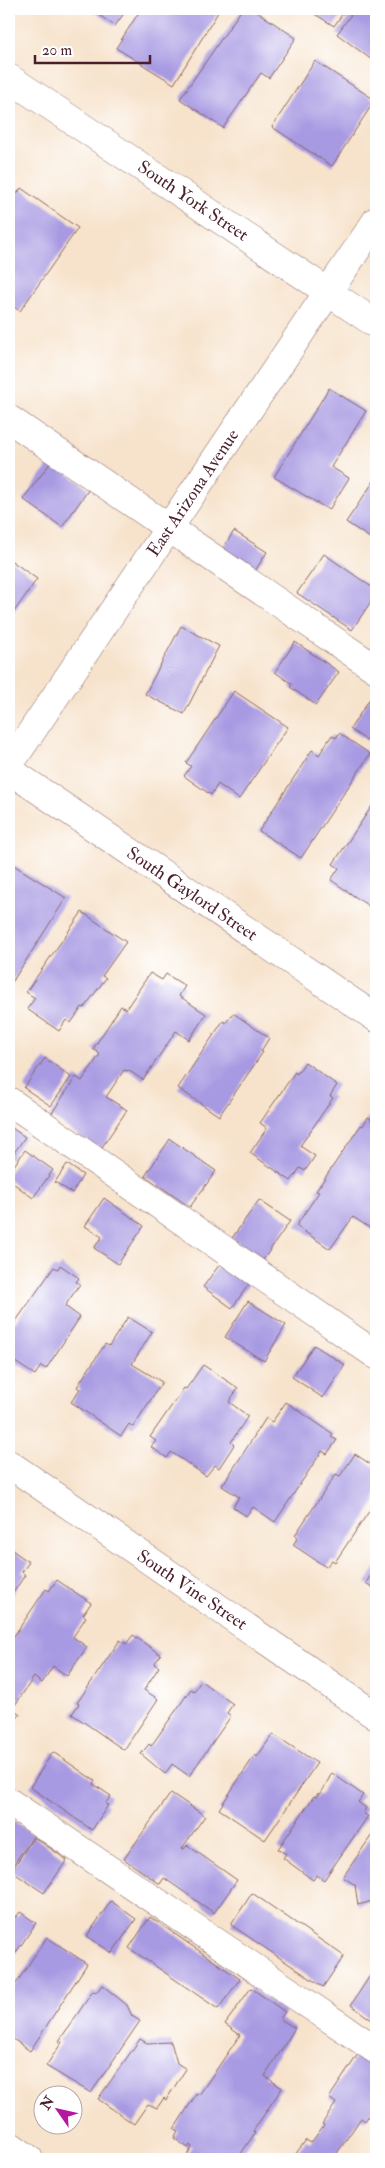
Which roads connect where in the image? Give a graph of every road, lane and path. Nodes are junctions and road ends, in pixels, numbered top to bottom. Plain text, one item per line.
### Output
1 (9, 78) edge
2 (376, 222) edge
3 (329, 292) junction
4 (376, 324) edge
5 (9, 419) edge
6 (169, 528) junction
7 (376, 670) edge
8 (9, 765) edge
9 (9, 770) edge
10 (376, 1018) edge
11 (9, 1101) edge
12 (376, 1355) edge
13 (9, 1464) edge
14 (376, 1716) edge
15 (9, 1802) edge
16 (376, 2050) edge
17 (9, 2145) edge
18 (29, 2159) edge

1 - 3 street, South York Street
2 - 3 street, East Arizona Avenue
3 - 4 street, South York Street
3 - 6 street, East Arizona Avenue
5 - 6 street
6 - 7 street
6 - 8 street, East Arizona Avenue
9 - 10 street, South Gaylord Street
11 - 12 street
13 - 14 street, South Vine Street
15 - 16 street
17 - 18 street

